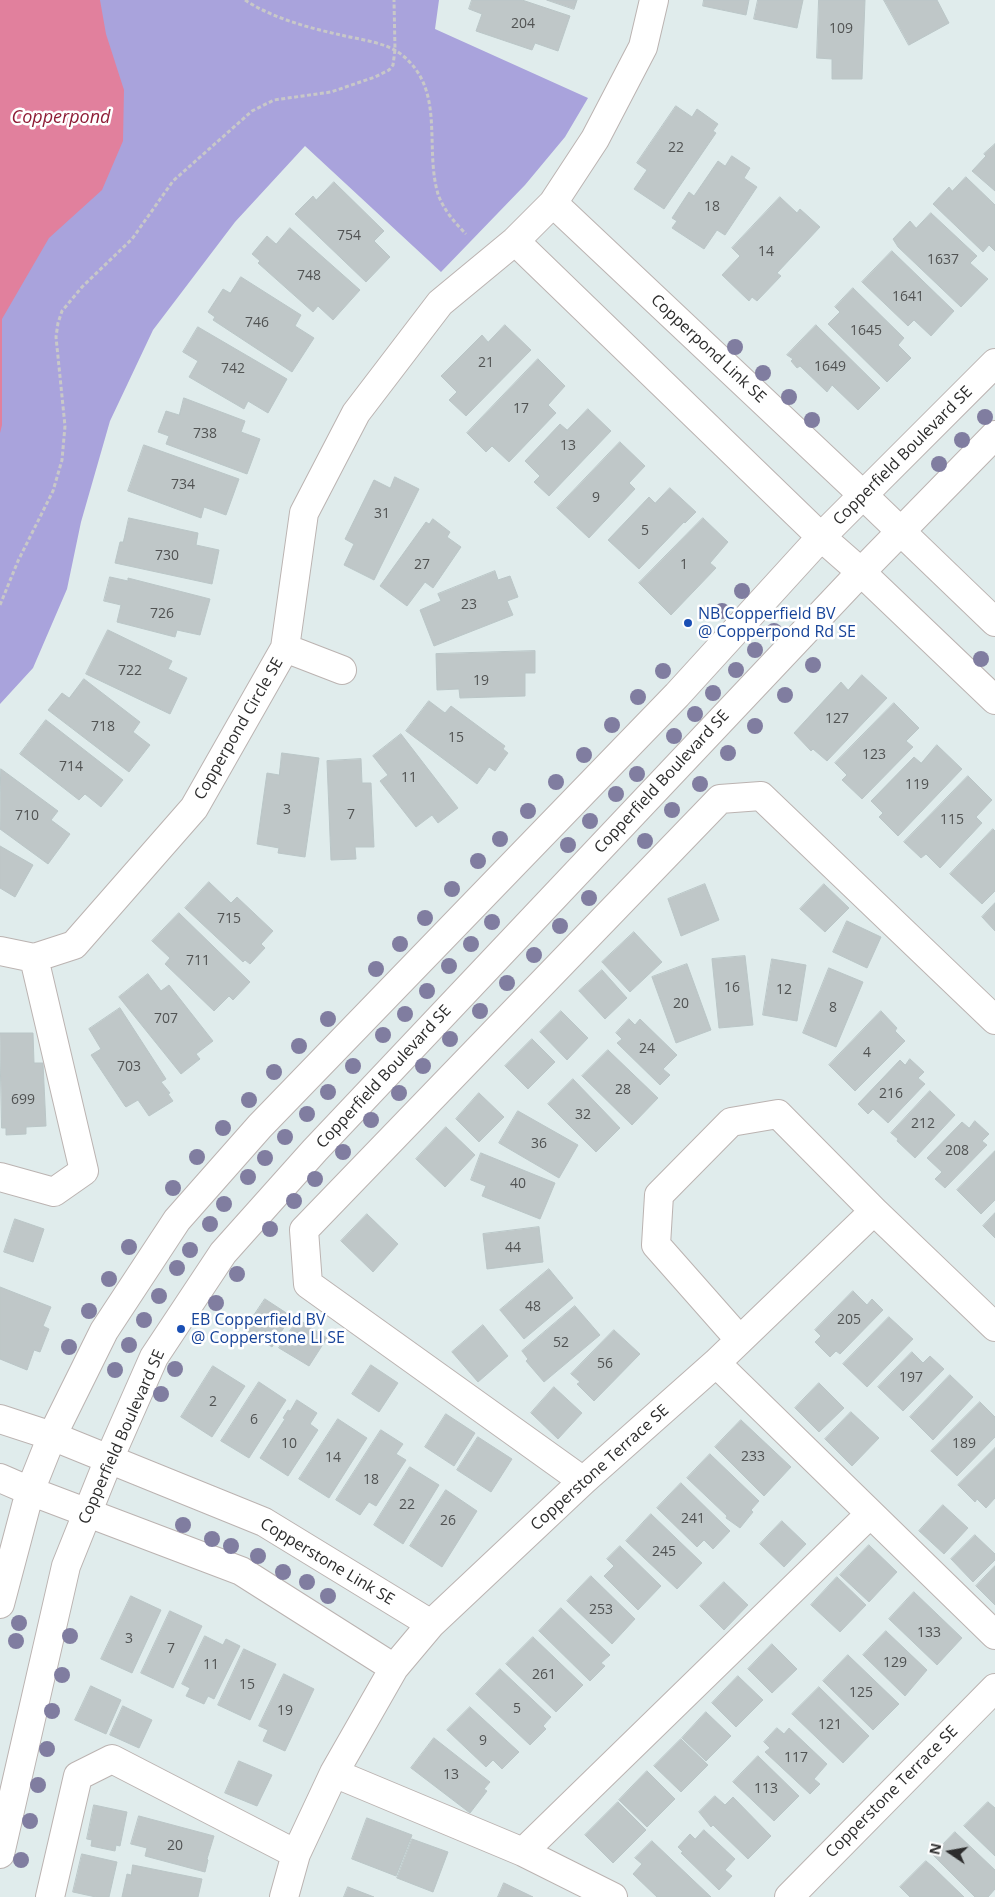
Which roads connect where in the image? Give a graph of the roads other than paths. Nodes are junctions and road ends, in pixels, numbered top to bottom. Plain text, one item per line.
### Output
1 (654, 0) edge
2 (553, 202) junction
3 (515, 241) junction
4 (995, 363) edge
5 (995, 435) edge
6 (864, 496) junction
7 (901, 532) junction
8 (821, 537) junction
9 (861, 572) junction
10 (995, 622) edge
11 (285, 648) junction
12 (342, 670) dead end
13 (995, 700) edge
14 (0, 951) edge
15 (34, 958) junction
16 (995, 1020) edge
17 (0, 1177) edge
18 (874, 1211) junction
19 (995, 1327) edge
20 (739, 1339) junction
21 (716, 1363) junction
22 (0, 1419) edge
23 (52, 1436) junction
24 (109, 1460) junction
25 (0, 1478) edge
26 (583, 1481) junction
27 (30, 1491) junction
28 (87, 1512) junction
29 (870, 1514) junction
30 (0, 1604) edge
31 (431, 1624) junction
32 (995, 1635) edge
33 (394, 1668) junction
34 (995, 1688) edge
35 (334, 1773) junction
36 (523, 1852) junction
37 (0, 1854) edge
38 (296, 1854) junction
39 (50, 1897) edge
40 (284, 1897) edge
41 (613, 1897) edge
42 (789, 1897) edge

1 - 2 street, Copperpond Circle SE
2 - 3 street, Copperpond Circle SE
2 - 6 street, Copperpond Link SE
3 - 8 street
3 - 11 street, Copperpond Circle SE
4 - 6 street, Copperfield Boulevard SE
5 - 7 street, Copperfield Boulevard SE
6 - 7 street, Copperpond Link SE
6 - 8 street, Copperfield Boulevard SE
7 - 9 street, Copperfield Boulevard SE
7 - 10 street, Copperpond Link SE
8 - 9 street
8 - 23 street, Copperfield Boulevard SE
9 - 13 street
9 - 24 street, Copperfield Boulevard SE
11 - 12 street
11 - 15 street, Copperpond Circle SE
14 - 15 street, Copperpond Circle SE
15 - 17 street
16 - 26 street
18 - 19 street
18 - 20 street, Copperstone Terrace SE
18 - 20 street
20 - 21 street, Copperstone Terrace SE
21 - 26 street, Copperstone Terrace SE
21 - 29 street
22 - 23 street, Copperstone Link SE
23 - 24 street, Copperstone Link SE
23 - 27 street, Copperfield Boulevard SE
24 - 28 street, Copperfield Boulevard SE
24 - 31 street, Copperstone Link SE
25 - 27 street
26 - 31 street, Copperstone Terrace SE
27 - 28 street
27 - 30 street, Copperfield Boulevard SE
28 - 33 street
28 - 37 street, Copperfield Boulevard SE
29 - 32 street
29 - 36 street
31 - 33 street, Copperstone Terrace SE
33 - 35 street, Copperstone Terrace SE
34 - 42 street, Copperstone Terrace SE
35 - 36 street
35 - 38 street, Copperstone Terrace SE
36 - 41 street
38 - 39 street
38 - 40 street, Copperstone Terrace SE

